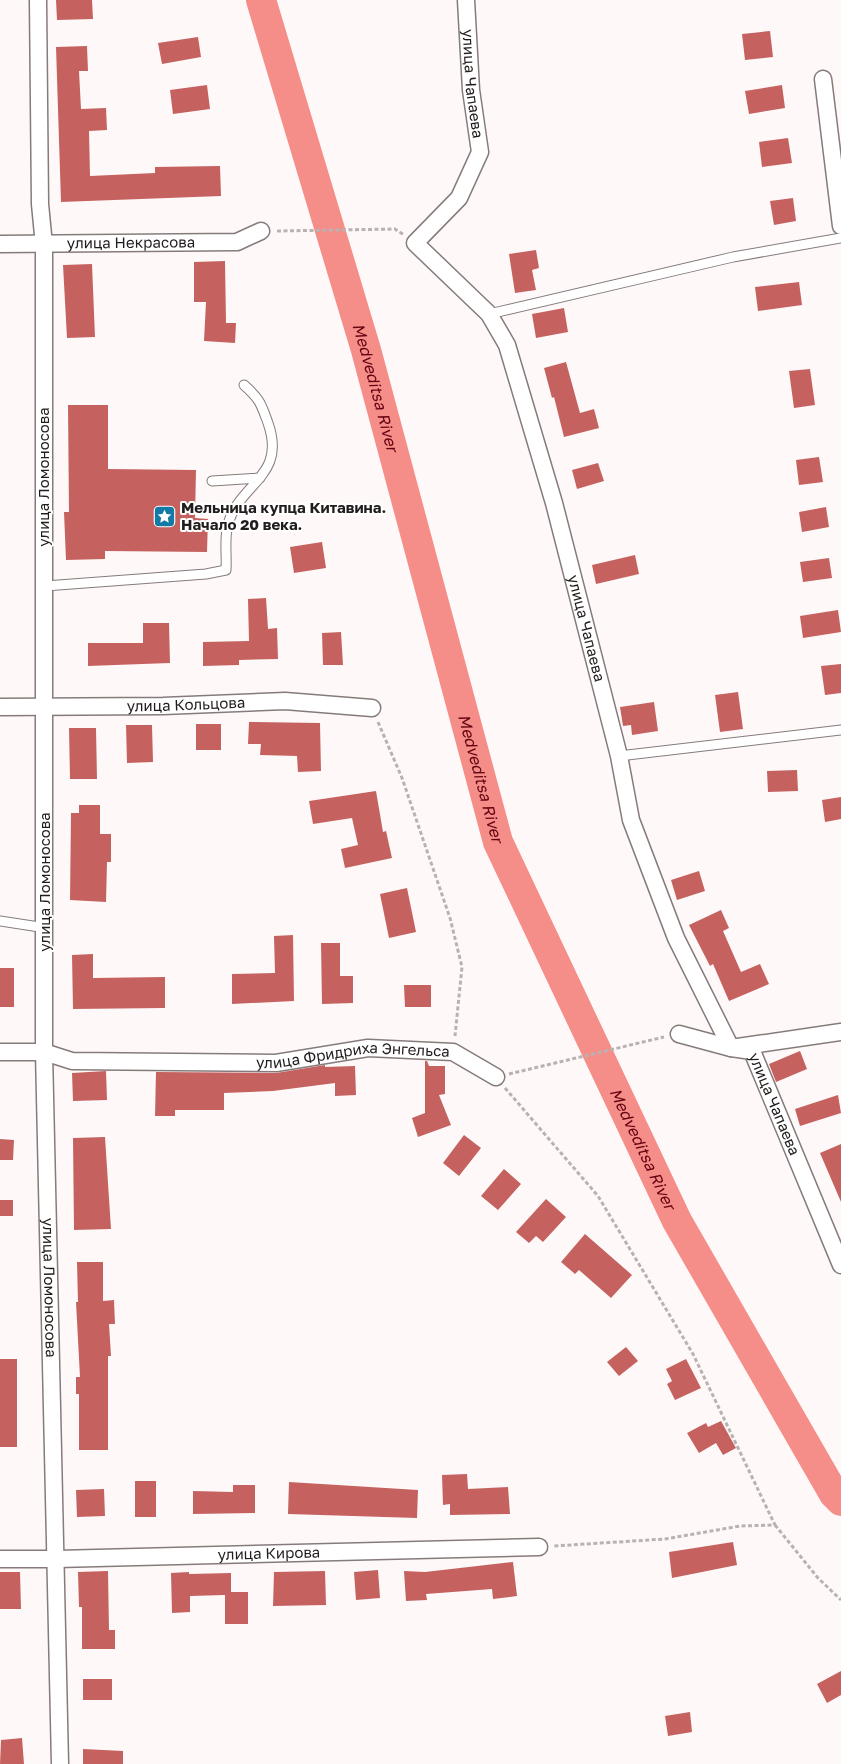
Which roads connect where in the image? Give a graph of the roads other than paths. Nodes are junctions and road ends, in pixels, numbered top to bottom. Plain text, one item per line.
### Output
1 (38, 0) edge
2 (466, 0) edge
3 (823, 80) dead end
4 (841, 226) edge
5 (261, 231) road end
6 (841, 238) edge
7 (0, 244) edge
8 (44, 245) junction
9 (489, 314) junction
10 (244, 385) dead end
11 (260, 478) junction
12 (212, 481) dead end
13 (45, 586) junction
14 (0, 707) edge
15 (43, 707) junction
16 (372, 708) road end
17 (841, 730) edge
18 (619, 756) junction
19 (0, 921) edge
20 (46, 928) junction
21 (841, 1032) edge
22 (679, 1034) road end
23 (731, 1048) junction
24 (0, 1052) edge
25 (44, 1052) junction
26 (496, 1077) road end
27 (841, 1264) edge
28 (538, 1547) road end
29 (0, 1559) edge
30 (57, 1560) junction
31 (60, 1764) edge

1 - 8 street, улица Ломоносова
2 - 9 street, улица Чапаева
3 - 4 street
5 - 8 street, улица Некрасова
6 - 9 lane
7 - 8 street, улица Некрасова
8 - 13 street, улица Ломоносова
9 - 18 street, улица Чапаева
10 - 11 lane
11 - 12 lane
11 - 13 lane
13 - 15 street, улица Ломоносова
14 - 15 street, улица Кольцова
15 - 16 street, улица Кольцова
15 - 20 street, улица Ломоносова
17 - 18 lane
18 - 23 street, улица Чапаева
19 - 20 lane
20 - 25 street, улица Ломоносова
21 - 23 street
22 - 23 street
23 - 27 street, улица Чапаева
24 - 25 street, улица Фридриха Энгельса
25 - 26 street, улица Фридриха Энгельса
25 - 30 street, улица Ломоносова
28 - 30 street, улица Кирова
29 - 30 street, улица Кирова
30 - 31 street, улица Ломоносова

